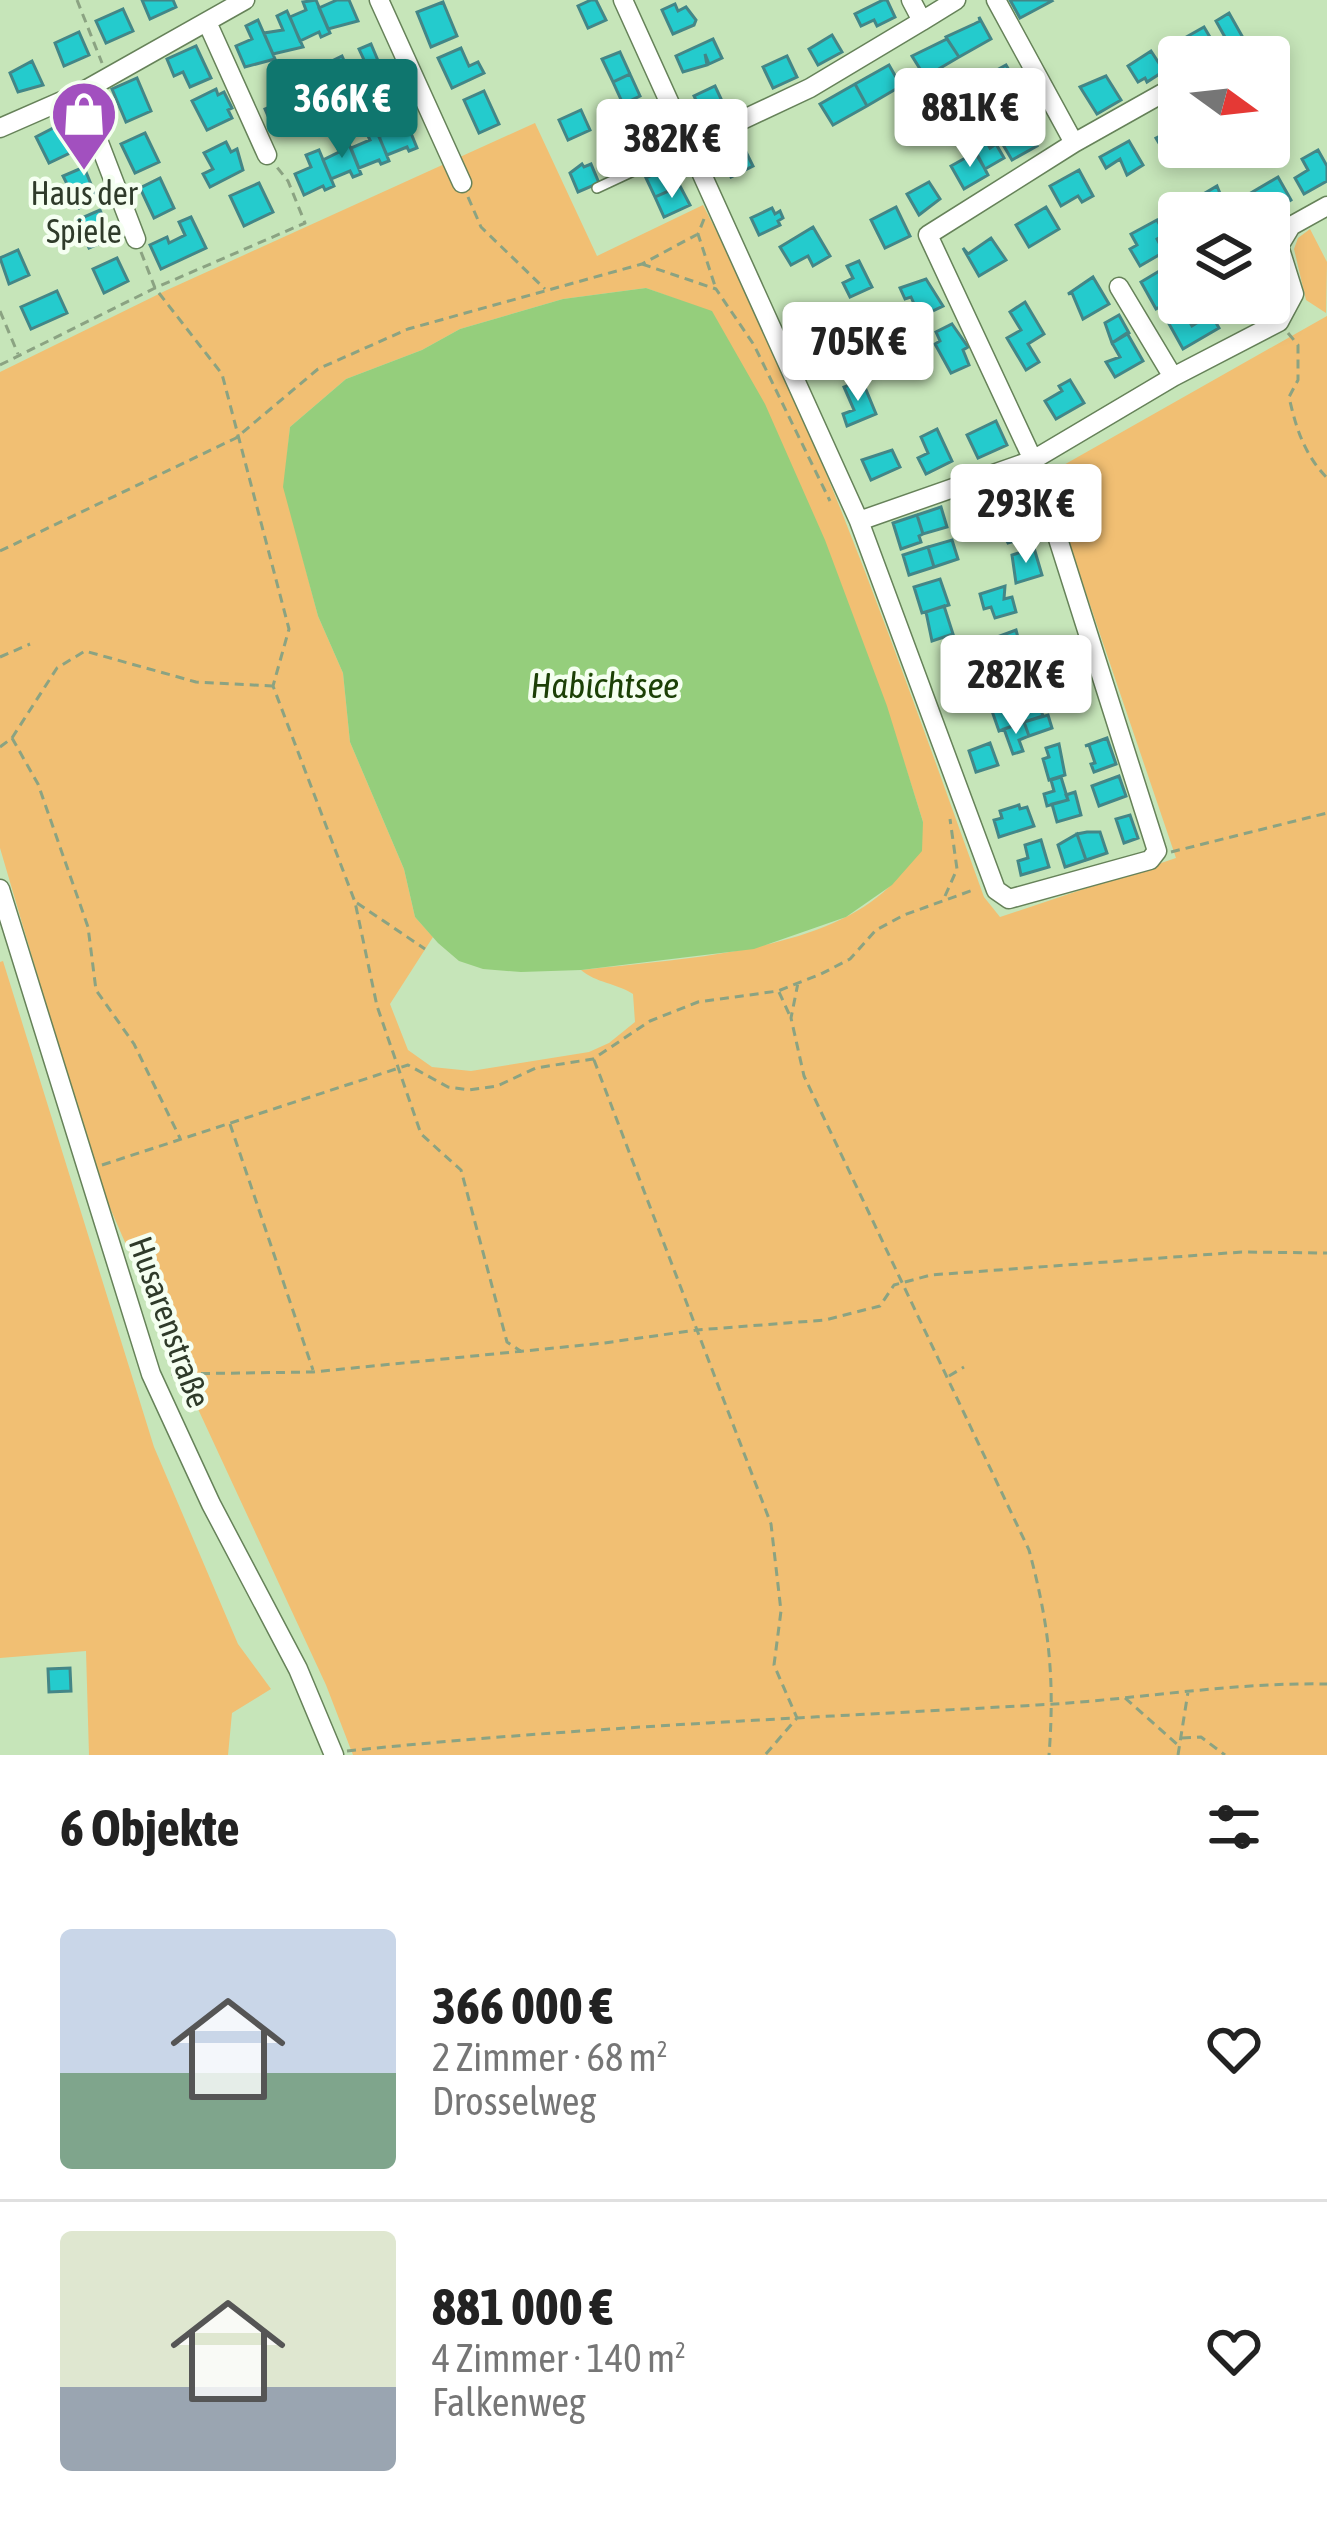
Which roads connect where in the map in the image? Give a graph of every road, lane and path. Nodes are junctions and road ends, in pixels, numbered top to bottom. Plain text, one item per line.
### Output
1 (76, 0) edge
2 (245, 0) edge
3 (379, 0) edge
4 (623, 0) edge
5 (911, 0) edge
6 (956, 0) edge
7 (996, 0) edge
8 (922, 21) junction
9 (207, 22) junction
10 (107, 76) junction
11 (80, 93) junction
12 (1158, 96) edge
13 (0, 128) edge
14 (1074, 143) junction
15 (689, 145) junction
16 (267, 155) joint
17 (462, 183) joint
18 (597, 188) dead end
19 (1327, 206) edge
20 (1290, 228) edge
21 (136, 239) joint
22 (642, 264) junction
23 (1119, 286) dead end
24 (155, 288) junction
25 (547, 290) junction
26 (716, 290) junction
27 (0, 311) edge
28 (1275, 324) edge
29 (1281, 324) edge
30 (19, 356) junction
31 (0, 365) edge
32 (1173, 377) junction
33 (236, 438) junction
34 (1033, 460) junction
35 (1327, 478) edge
36 (833, 508) dead end
37 (859, 521) junction
38 (2, 549) edge
39 (30, 644) dead end
40 (0, 657) edge
41 (273, 686) junction
42 (12, 738) junction
43 (0, 748) edge
44 (946, 800) dead end
45 (1327, 813) edge
46 (1157, 851) junction
47 (0, 889) edge
48 (996, 890) junction
49 (945, 898) junction
50 (355, 902) junction
51 (425, 950) dead end
52 (799, 982) junction
53 (778, 991) junction
54 (791, 1018) junction
55 (593, 1059) junction
56 (400, 1069) junction
57 (229, 1123) junction
58 (181, 1140) junction
59 (95, 1168) dead end
60 (1327, 1253) edge
61 (903, 1282) junction
62 (697, 1330) junction
63 (522, 1352) junction
64 (964, 1367) dead end
65 (313, 1372) junction
66 (151, 1374) junction
67 (948, 1377) junction
68 (1327, 1684) edge
69 (1188, 1691) junction
70 (1124, 1697) junction
71 (1052, 1704) junction
72 (796, 1718) junction
73 (1180, 1738) junction
74 (1178, 1745) junction
75 (333, 1754) edge
76 (765, 1755) edge
77 (1048, 1755) edge
78 (1178, 1755) edge
79 (1225, 1755) edge

1 - 10 path
2 - 9 street
3 - 17 street
4 - 15 street
5 - 8 street
6 - 8 street
7 - 14 street
8 - 15 street
9 - 10 street
9 - 16 street
10 - 11 street
11 - 13 street
11 - 21 street
12 - 14 street
14 - 34 street
15 - 18 lane
15 - 37 street
16 - 24 path
17 - 25 path
19 - 20 street
21 - 24 path
22 - 25 path
22 - 26 path
22 - 26 path
23 - 32 street
24 - 30 path
24 - 33 path
25 - 33 path
26 - 36 path
27 - 30 path
28 - 32 street
29 - 35 path
30 - 31 path
32 - 34 street
33 - 38 path
33 - 41 path
34 - 37 street
34 - 46 street
37 - 48 street
39 - 40 path
41 - 42 path
41 - 50 path
42 - 43 path
42 - 58 path
44 - 49 path
45 - 46 path
46 - 48 street
47 - 66 street, Husarenstraße
48 - 49 path
49 - 52 path
50 - 51 path
50 - 56 path
52 - 53 path
52 - 54 path
53 - 54 path
53 - 55 path
54 - 61 path
55 - 56 path
55 - 62 path
56 - 57 path
56 - 63 path
57 - 58 path
57 - 65 path
58 - 59 path
60 - 61 path
61 - 62 path
61 - 67 path
62 - 63 path
62 - 72 path
63 - 65 path
64 - 67 path
65 - 66 path
66 - 75 street, Husarenstraße
67 - 71 path
68 - 69 path
69 - 70 path
69 - 73 path
70 - 71 path
70 - 74 path
71 - 72 path
71 - 77 path
72 - 75 path
72 - 76 path
73 - 74 path
73 - 79 path
74 - 78 path

